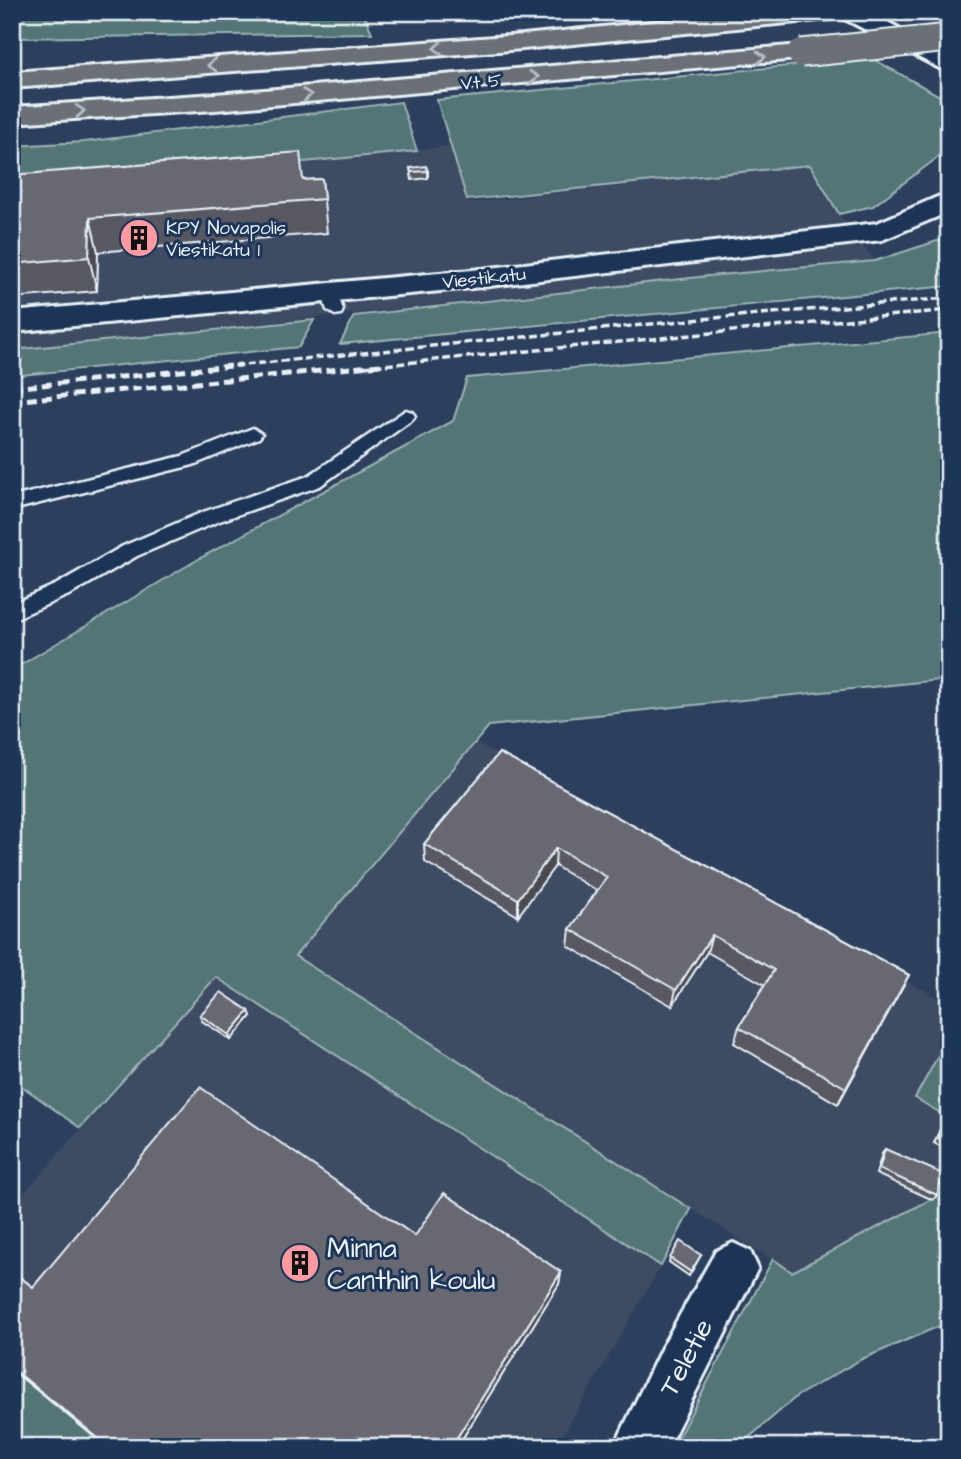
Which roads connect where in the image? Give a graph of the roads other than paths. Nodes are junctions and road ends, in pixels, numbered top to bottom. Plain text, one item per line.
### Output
1 (829, 12) edge
2 (850, 12) edge
3 (900, 12) edge
4 (949, 38) edge
5 (949, 65) edge
6 (12, 80) edge
7 (12, 115) edge
8 (949, 200) edge
9 (12, 323) edge
10 (406, 416) dead end
11 (253, 435) dead end
12 (12, 505) edge
13 (12, 613) edge
14 (733, 1268) dead end
15 (640, 1447) edge

1 -> 6 highway, Vt 5
2 - 5 street
3 - 4 street
7 -> 4 highway, Vt 5, bridge
8 - 9 street, Viestikatu
10 - 13 lane
11 - 12 lane
14 - 15 street, Teletie

